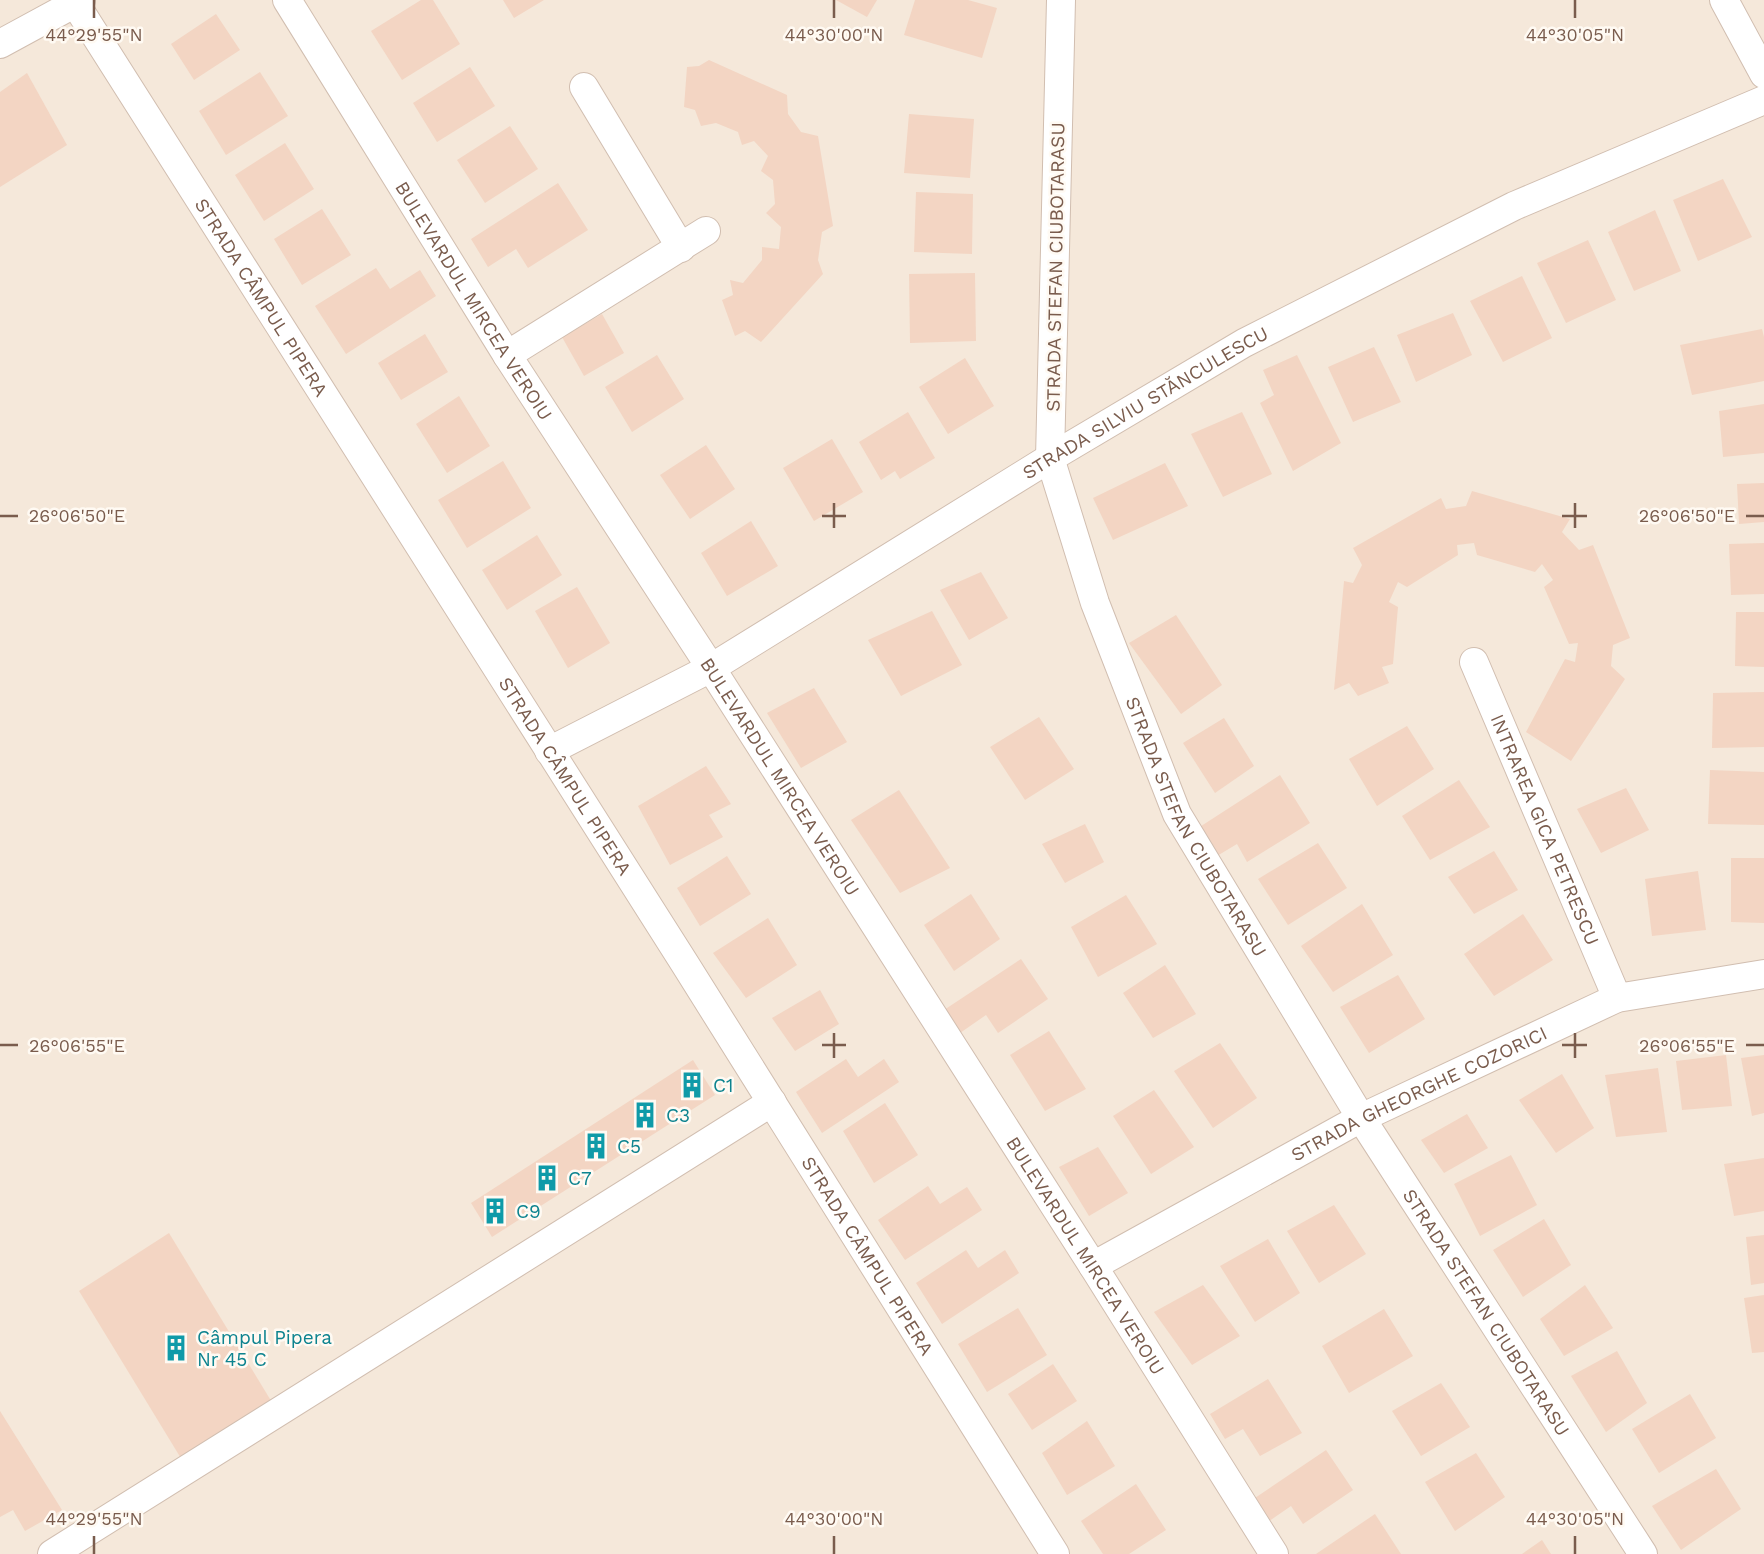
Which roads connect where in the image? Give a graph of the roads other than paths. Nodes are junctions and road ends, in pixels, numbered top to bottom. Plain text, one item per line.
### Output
1 (287, 0) edge
2 (1061, 0) edge
3 (1724, 0) edge
4 (77, 1) edge
5 (0, 44) edge
6 (1764, 74) edge
7 (584, 88) dead end
8 (1764, 100) edge
9 (706, 231) dead end
10 (681, 248) junction
11 (507, 355) junction
12 (1050, 458) junction
13 (1474, 662) dead end
14 (711, 668) junction
15 (550, 751) junction
16 (1764, 974) edge
17 (1617, 998) junction
18 (772, 1102) junction
19 (1361, 1118) junction
20 (1093, 1266) junction
21 (52, 1554) edge
22 (1055, 1554) edge
23 (1274, 1554) edge
24 (1643, 1554) edge

1 - 11 street, BULEVARDUL MIRCEA VEROIU
2 - 12 street, STRADA STEFAN CIUBOTARASU
3 - 6 street
4 - 5 street
4 - 15 street, STRADA CÂMPUL PIPERA
7 - 10 street
8 - 12 street, STRADA SILVIU STĂNCULESCU
9 - 10 street
10 - 11 street
11 - 14 street, BULEVARDUL MIRCEA VEROIU
12 - 14 street, STRADA SILVIU STĂNCULESCU
12 - 19 street, STRADA STEFAN CIUBOTARASU
13 - 17 street, INTRAREA GICA PETRESCU
14 - 15 street, STRADA SILVIU STĂNCULESCU
14 - 20 street, BULEVARDUL MIRCEA VEROIU
15 - 18 street, STRADA CÂMPUL PIPERA
16 - 17 street, STRADA GHEORGHE COZORICI
17 - 19 street, STRADA GHEORGHE COZORICI
18 - 21 street
18 - 22 street, STRADA CÂMPUL PIPERA
19 - 20 street, STRADA GHEORGHE COZORICI
19 - 24 street, STRADA STEFAN CIUBOTARASU
20 - 23 street, BULEVARDUL MIRCEA VEROIU

